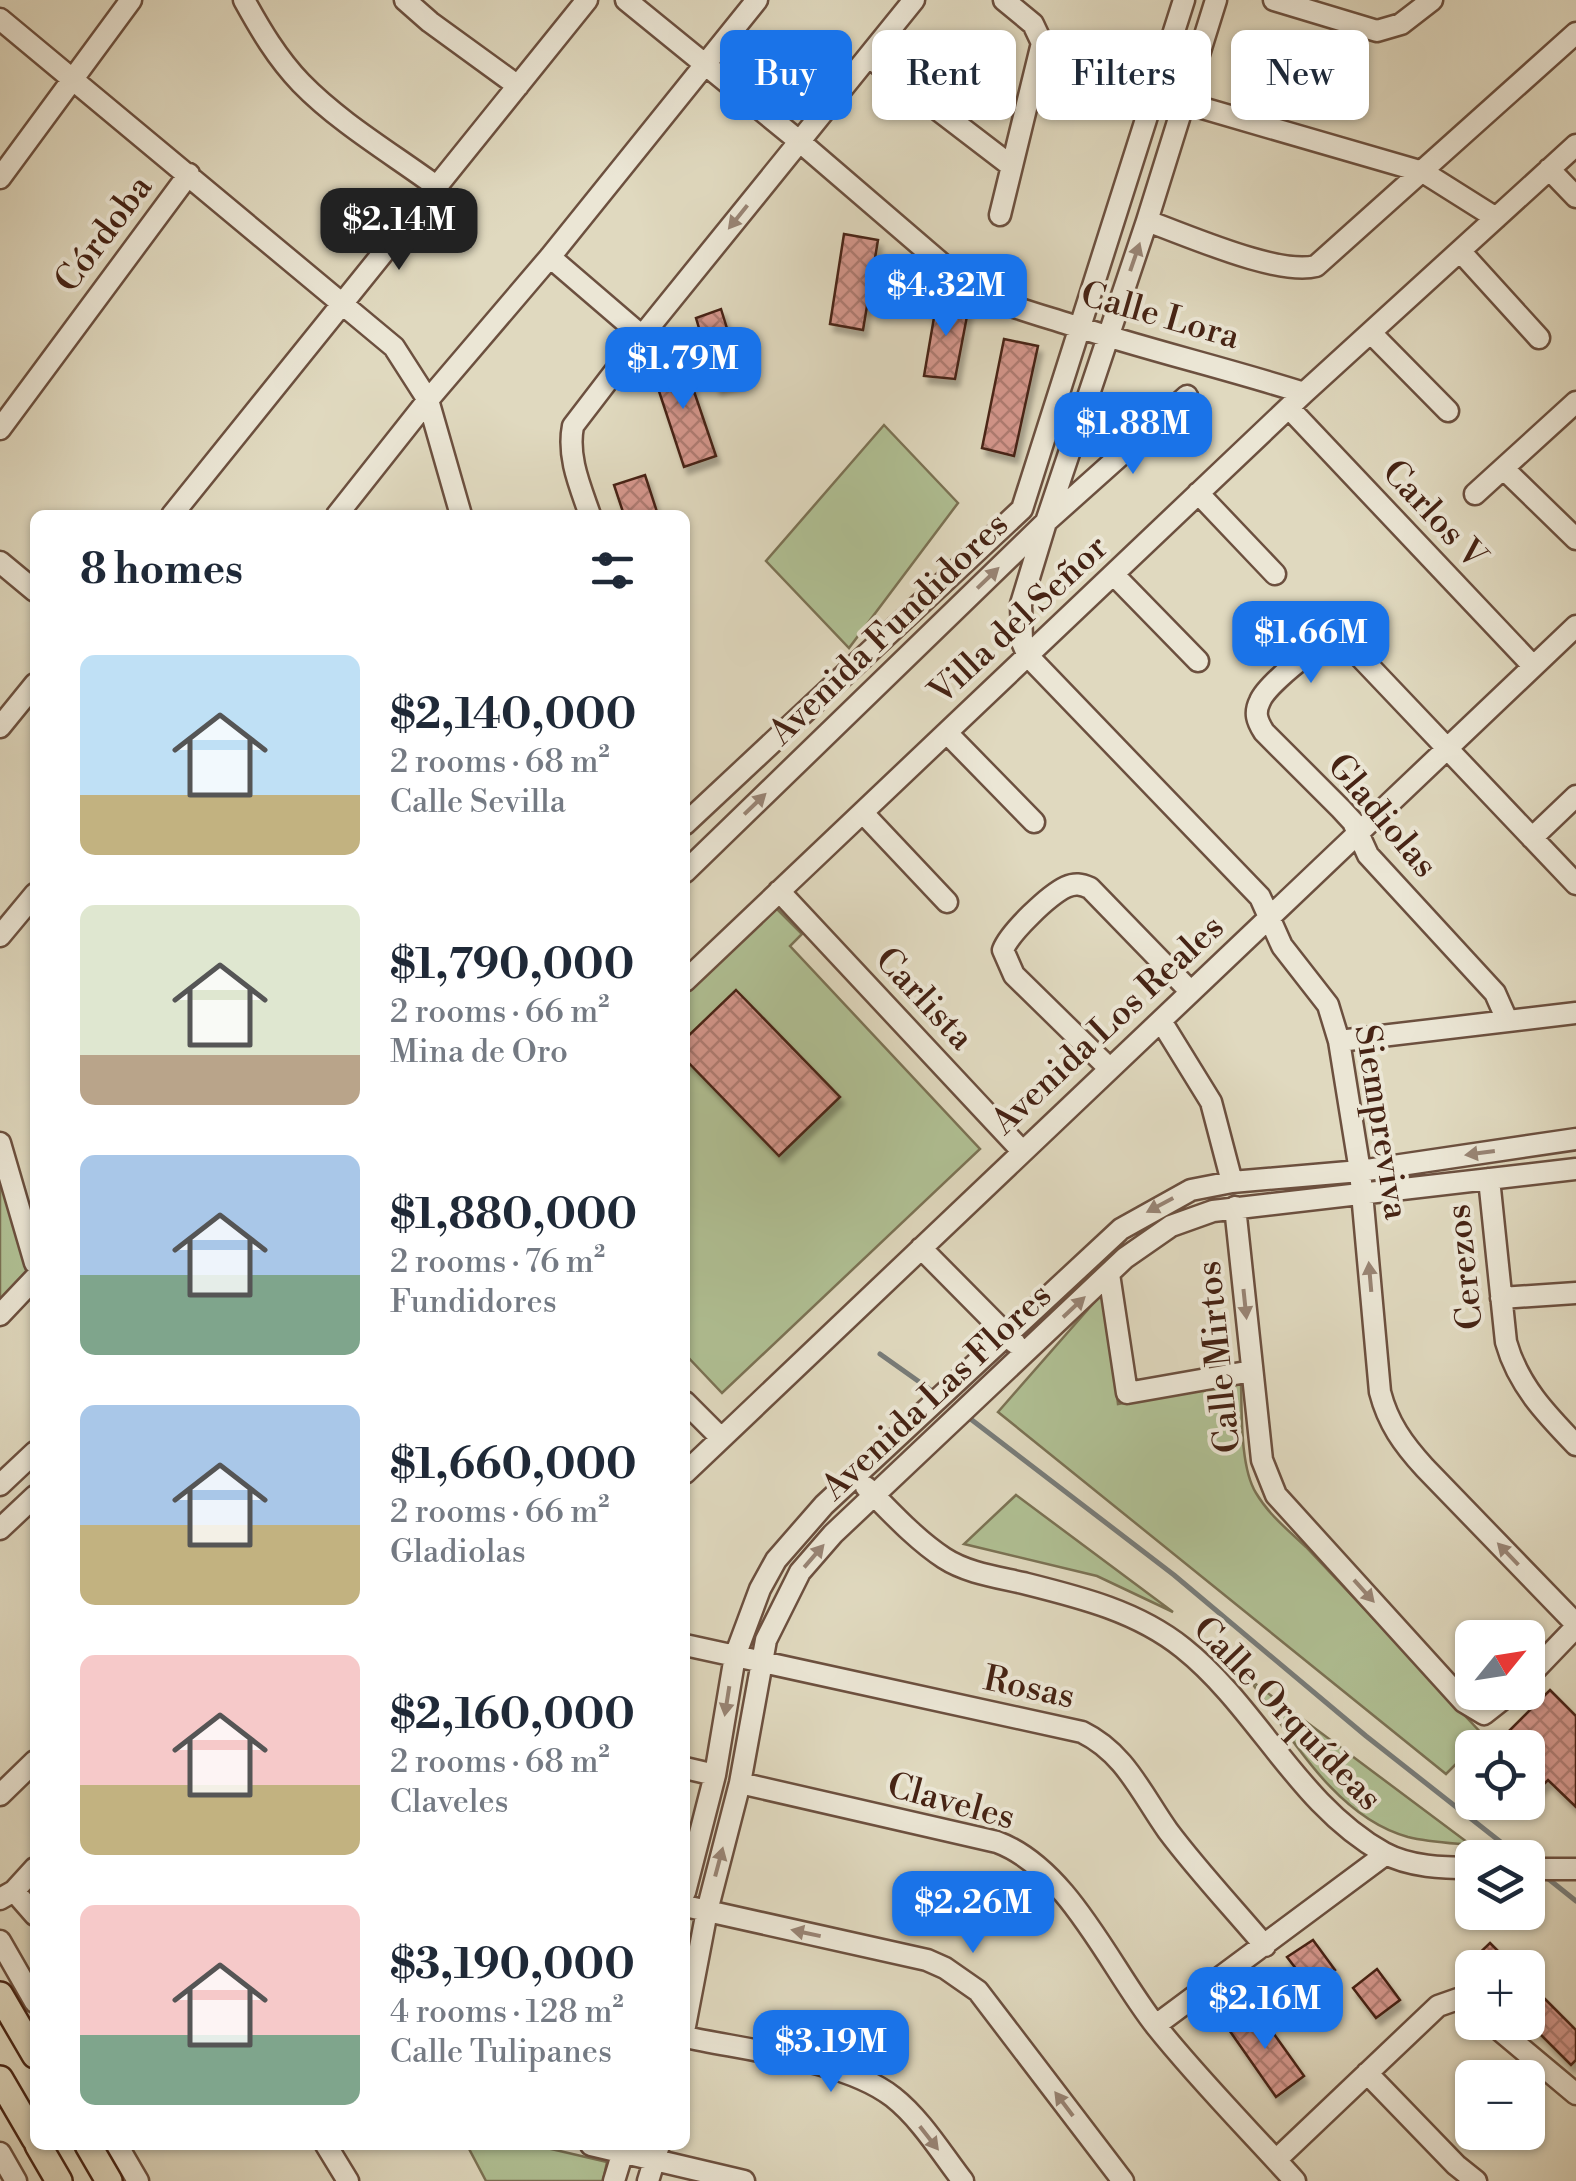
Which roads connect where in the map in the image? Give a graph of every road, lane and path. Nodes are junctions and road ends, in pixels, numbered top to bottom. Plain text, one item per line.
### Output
1 (131, 0) edge
2 (244, 0) edge
3 (406, 0) edge
4 (587, 0) edge
5 (626, 0) edge
6 (757, 0) edge
7 (914, 0) edge
8 (1004, 0) edge
9 (1184, 0) edge
10 (1216, 0) edge
11 (1274, 0) edge
12 (1432, 0) edge
13 (0, 19) edge
14 (1207, 30) edge
15 (1576, 33) edge
16 (869, 57) junction
17 (706, 65) junction
18 (74, 79) junction
19 (518, 86) junction
20 (1211, 110) edge
21 (1181, 120) edge
22 (799, 142) junction
23 (1576, 145) edge
24 (1010, 165) junction
25 (1550, 169) junction
26 (1423, 172) junction
27 (189, 174) junction
28 (0, 178) edge
29 (436, 186) junction
30 (1576, 197) edge
31 (1000, 215) dead end
32 (1496, 218) junction
33 (1148, 221) junction
34 (1460, 252) junction
35 (550, 258) junction
36 (342, 304) junction
37 (1078, 327) junction
38 (1372, 333) junction
39 (642, 336) junction
40 (1107, 338) junction
41 (1539, 338) dead end
42 (1304, 393) junction
43 (1187, 396) dead end
44 (428, 400) junction
45 (1576, 402) edge
46 (1288, 408) junction
47 (1448, 410) dead end
48 (0, 429) edge
49 (1504, 469) junction
50 (1198, 493) junction
51 (1476, 494) dead end
52 (1022, 509) junction
53 (176, 510) edge
54 (341, 510) edge
55 (460, 510) edge
56 (588, 510) edge
57 (1046, 522) junction
58 (1576, 539) edge
59 (0, 562) edge
60 (1114, 574) junction
61 (1274, 574) dead end
62 (30, 586) edge
63 (1576, 626) edge
64 (1028, 656) junction
65 (1198, 661) dead end
66 (1533, 666) junction
67 (30, 690) edge
68 (0, 727) edge
69 (947, 732) junction
70 (1447, 749) junction
71 (1576, 796) edge
72 (690, 813) edge
73 (862, 813) junction
74 (1034, 822) dead end
75 (1358, 835) junction
76 (1532, 838) junction
77 (690, 867) edge
78 (1576, 884) edge
79 (780, 892) junction
80 (30, 900) edge
81 (947, 902) dead end
82 (1270, 918) junction
83 (0, 936) edge
84 (690, 976) edge
85 (1192, 992) junction
86 (1576, 1013) edge
87 (1507, 1020) junction
88 (1161, 1021) junction
89 (1340, 1041) junction
90 (1110, 1069) junction
91 (1576, 1139) edge
92 (0, 1143) edge
93 (1022, 1151) junction
94 (1576, 1169) edge
95 (1360, 1171) junction
96 (1488, 1179) junction
97 (1232, 1182) junction
98 (1362, 1192) junction
99 (1236, 1207) junction
100 (30, 1246) edge
101 (921, 1248) junction
102 (1109, 1274) junction
103 (30, 1283) edge
104 (1576, 1293) edge
105 (1501, 1298) junction
106 (0, 1315) edge
107 (1008, 1335) junction
108 (1025, 1354) junction
109 (1252, 1371) junction
110 (690, 1407) edge
111 (721, 1438) junction
112 (1576, 1445) edge
113 (30, 1457) edge
114 (690, 1468) edge
115 (855, 1476) junction
116 (0, 1485) edge
117 (875, 1496) junction
118 (30, 1501) edge
119 (0, 1528) edge
120 (1576, 1626) edge
121 (690, 1647) edge
122 (735, 1656) junction
123 (1545, 1659) edge
124 (760, 1662) junction
125 (1455, 1692) edge
126 (30, 1766) edge
127 (690, 1769) edge
128 (715, 1775) junction
129 (740, 1783) junction
130 (0, 1795) edge
131 (1386, 1854) junction
132 (1455, 1868) edge
133 (1545, 1869) edge
134 (1576, 1869) edge
135 (690, 1872) edge
136 (30, 1873) edge
137 (7, 1895) edge
138 (690, 1907) edge
139 (30, 1911) edge
140 (706, 1911) junction
141 (0, 1941) edge
142 (1265, 1946) junction
143 (30, 1993) edge
144 (0, 1995) edge
145 (690, 1999) edge
146 (1455, 2004) edge
147 (1156, 2025) junction
148 (690, 2038) edge
149 (1512, 2040) edge
150 (30, 2046) edge
151 (1368, 2072) junction
152 (0, 2079) edge
153 (1576, 2094) edge
154 (30, 2130) edge
155 (42, 2150) edge
156 (91, 2150) edge
157 (120, 2150) edge
158 (329, 2150) edge
159 (623, 2150) edge
160 (628, 2150) edge
161 (0, 2154) edge
162 (1276, 2160) junction
163 (654, 2162) edge
164 (16, 2181) edge
165 (60, 2181) edge
166 (109, 2181) edge
167 (138, 2181) edge
168 (348, 2181) edge
169 (614, 2181) edge
170 (744, 2181) edge
171 (963, 2181) edge
172 (1123, 2181) edge
173 (1295, 2181) edge
174 (1476, 2181) edge

1 - 18 street
2 - 29 street
3 - 19 street
4 - 19 street
5 - 17 street, Calle Lora
6 - 17 street
7 - 16 street
8 - 24 street
9 - 37 street, Avenida Fundidores
10 - 14 street, Avenida Fundidores
11 - 12 street
13 - 18 street
15 - 26 street
16 - 22 street
16 - 24 street
17 - 22 street, Calle Lora
17 - 35 street
18 - 27 street
18 - 28 street
19 - 29 street
20 - 26 street
21 - 33 street, Avenida Fundidores
22 - 37 street, Calle Lora
22 -> 39 street
23 - 25 street, Villa del Señor
24 - 31 street
25 - 30 street
25 - 32 street, Villa del Señor
26 - 32 street
26 - 33 street
27 - 36 street
27 - 48 street, Córdoba
29 - 36 street
32 - 34 street, Villa del Señor
40 -> 33 street, Avenida Fundidores
34 - 38 street, Villa del Señor
34 - 41 street
35 - 39 street
35 - 44 street
36 - 44 street
36 - 53 street
37 - 40 street, Calle Lora
37 - 52 street, Avenida Fundidores
38 - 42 street, Villa del Señor
38 - 47 street
39 - 56 street
40 - 42 street, Calle Lora
40 - 57 street, Avenida Fundidores
42 - 46 street, Villa del Señor
43 - 57 street
44 - 54 street
44 - 55 street
45 - 49 street
46 - 50 street, Villa del Señor
46 - 66 street, Carlos V
49 - 51 street
49 - 58 street
50 - 60 street, Villa del Señor
50 - 61 street
52 - 57 street
52 - 72 street, Avenida Fundidores
57 - 64 street
77 -> 57 street, Avenida Fundidores
59 - 62 street
60 - 64 street, Villa del Señor
60 - 65 street
63 - 66 street, Avenida Los Reales
64 - 69 street, Villa del Señor
64 - 82 street, Siempreviva
66 - 70 street, Avenida Los Reales
67 - 68 street
69 - 73 street, Villa del Señor
69 - 74 street
70 - 75 street, Avenida Los Reales
70 - 75 street, Gladiolas
70 - 76 street
71 - 76 street
73 - 79 street, Villa del Señor
73 - 81 street
75 - 82 street, Avenida Los Reales
75 - 87 street, Gladiolas
76 - 78 street
79 - 84 street, Villa del Señor
79 - 93 street, Carlista
80 - 83 street
82 - 85 street, Avenida Los Reales
82 - 89 street, Siempreviva
85 - 88 street, Avenida Los Reales
85 - 90 street
86 - 87 street
87 - 89 street
88 - 90 street, Avenida Los Reales
88 - 97 street
89 - 95 street, Siempreviva
90 - 93 street, Avenida Los Reales
91 -> 95 street, Avenida Las Flores
92 - 100 street
93 - 101 street, Avenida Los Reales
94 - 96 street, Avenida Las Flores
95 - 97 street, Avenida Las Flores
95 - 98 street, Siempreviva
96 - 98 street, Avenida Las Flores
96 - 105 street, Cerezos
97 -> 107 street, Avenida Las Flores
98 - 99 street, Avenida Las Flores
120 -> 98 street, Siempreviva
99 - 102 street, Avenida Las Flores
99 -> 109 street, Calle Mirtos
101 - 107 street
101 - 111 street, Avenida Los Reales
108 -> 102 street, Avenida Las Flores
102 - 109 street
103 - 106 street
104 - 105 street
105 - 112 street, Cerezos
107 - 108 street
107 - 115 street, Avenida Las Flores
108 - 117 street, Avenida Las Flores
109 -> 125 street, Calle Mirtos
110 - 111 street
111 - 114 street, Avenida Los Reales
113 - 116 street
115 - 117 street, Calle Orquídeas
115 - 122 street, Avenida Las Flores
124 -> 117 street, Avenida Las Flores
117 - 131 street, Calle Orquídeas
118 - 119 street
120 - 123 street
121 - 122 street, Rosas
122 - 124 street, Rosas
122 -> 128 street, Avenida Las Flores
124 - 129 street, Avenida Las Flores
124 - 142 street, Rosas
126 - 130 street
127 - 128 street
128 - 135 street, Avenida Las Flores
140 -> 129 street, Avenida Las Flores
129 - 147 street, Claveles
131 - 132 street, Calle Orquídeas
131 - 142 street
133 - 134 street
136 - 137 street
137 - 139 street
138 - 140 street
140 - 145 street, Avenida Las Flores
172 -> 140 street
141 - 143 street
142 - 147 street
144 - 150 main road
146 - 151 street
147 - 162 street, Claveles
148 -> 171 street
149 - 153 street
151 - 162 street
151 - 174 street
152 - 154 main road
155 - 165 main road
156 - 166 main road
157 - 167 street
158 - 168 street
159 - 169 street
160 - 163 street
161 - 164 street
162 - 173 street, Claveles
163 - 170 street

